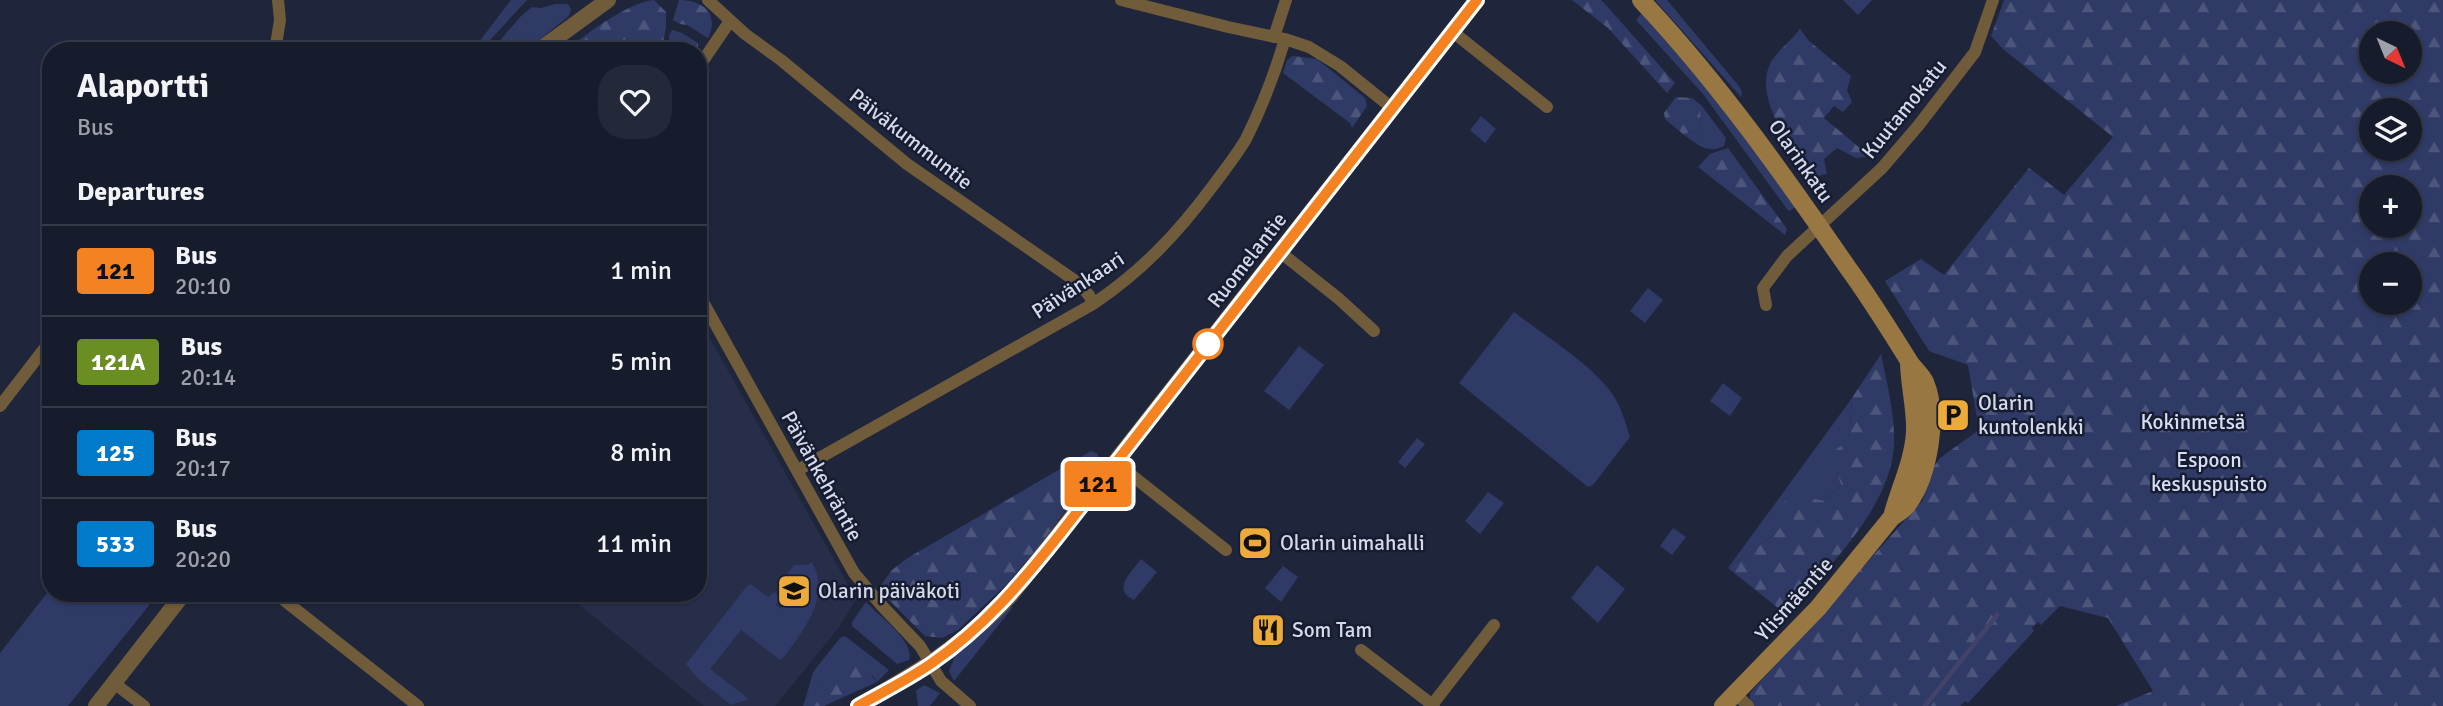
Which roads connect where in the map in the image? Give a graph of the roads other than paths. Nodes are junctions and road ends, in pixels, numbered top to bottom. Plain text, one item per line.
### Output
1 (278, 0) edge
2 (608, 0) edge
3 (708, 0) edge
4 (1121, 0) edge
5 (1286, 0) edge
6 (1477, 0) edge
7 (1641, 0) edge
8 (1993, 0) edge
9 (730, 21) junction
10 (1453, 32) junction
11 (1280, 38) junction
12 (276, 42) edge
13 (550, 42) edge
14 (707, 55) edge
15 (1547, 107) dead end
16 (1392, 108) junction
17 (1820, 226) junction
18 (1280, 252) junction
19 (1093, 304) junction
20 (1766, 305) dead end
21 (707, 309) edge
22 (1374, 331) dead end
23 (42, 352) edge
24 (0, 406) edge
25 (1922, 444) joint
26 (1115, 462) junction
27 (797, 470) junction
28 (1226, 550) dead end
29 (177, 602) edge
30 (286, 602) edge
31 (1494, 625) dead end
32 (1361, 649) dead end
33 (931, 664) junction
34 (114, 683) junction
35 (1736, 702) edge
36 (1433, 705) edge
37 (96, 706) edge
38 (144, 706) edge
39 (418, 706) edge
40 (858, 706) edge
41 (970, 706) edge

1 - 12 street
2 - 13 street
3 - 9 street, Päiväkummuntie
4 - 11 street
5 - 11 street, Päivänkaari
6 - 10 street, Ruomelantie
7 - 17 main road, Olarinkatu
8 - 17 street, Kuutamokatu
9 - 14 street
9 - 19 street, Päiväkummuntie
10 - 15 street
10 - 16 street, Ruomelantie
11 - 16 street
11 - 19 street, Päivänkaari
16 - 18 street, Ruomelantie
17 - 20 street, Kuutamokatu
17 - 25 main road, Olarinkatu
18 - 22 street
18 - 26 street, Ruomelantie
19 - 27 street, Päivänkaari
21 - 27 street, Päivänkehräntie
23 - 24 street
25 - 35 main road, Ylismäentie
26 - 28 street
26 - 33 street, Ruomelantie
27 - 33 street, Päivänkehräntie
29 - 34 street
30 - 39 street
31 - 36 street
32 - 36 street
33 - 40 street, Ruomelantie
33 - 41 street, Päivänkehräntie
34 - 37 street
34 - 38 street

